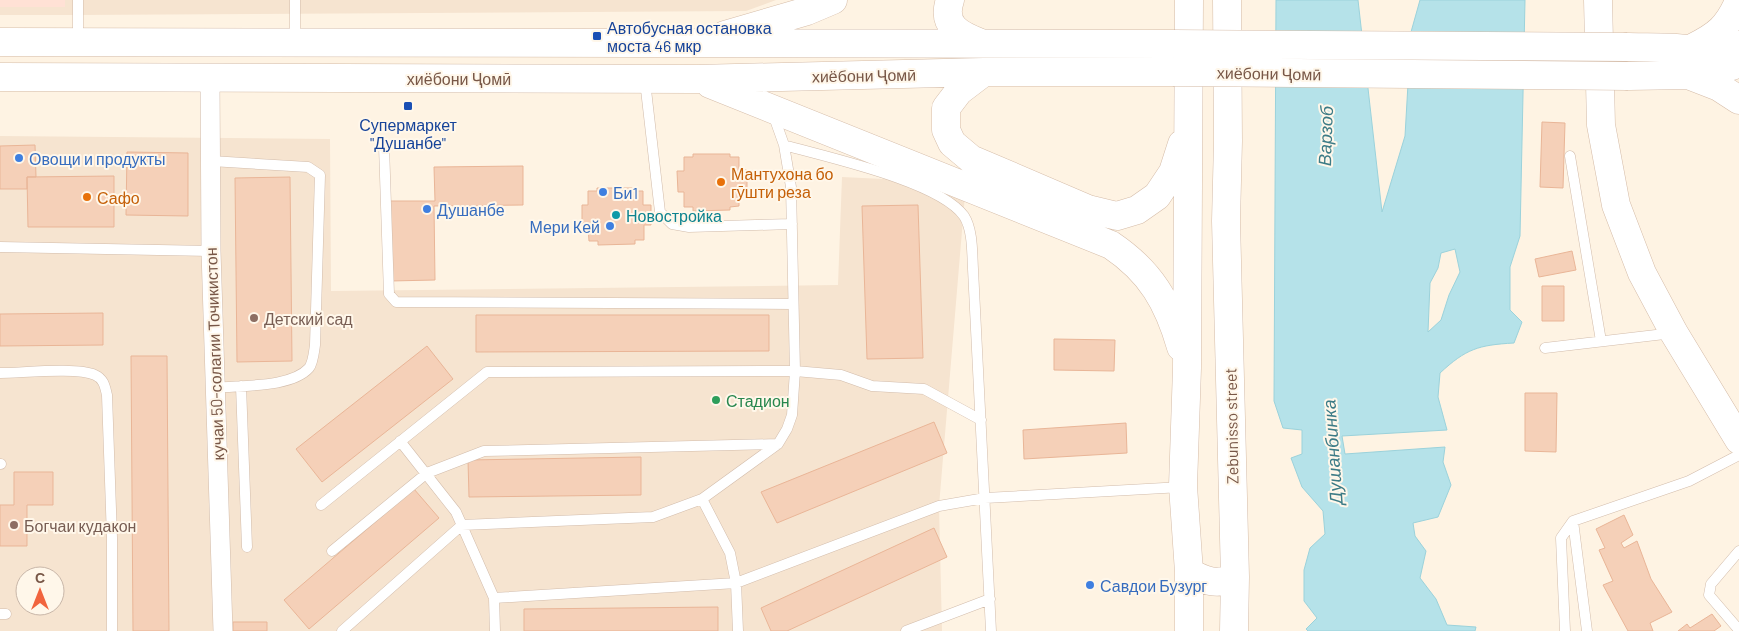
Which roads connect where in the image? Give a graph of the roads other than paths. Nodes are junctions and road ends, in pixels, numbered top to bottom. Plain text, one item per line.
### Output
1 (78, 0) edge
2 (295, 0) edge
3 (833, 0) edge
4 (950, 0) edge
5 (1189, 0) edge
6 (1227, 0) edge
7 (1598, 0) edge
8 (1739, 1) edge
9 (0, 42) edge
10 (78, 42) junction
11 (295, 42) junction
12 (697, 43) junction
13 (982, 44) junction
14 (1692, 48) junction
15 (1735, 59) edge
16 (984, 72) junction
17 (1688, 75) junction
18 (0, 77) edge
19 (210, 77) junction
20 (645, 79) junction
21 (698, 79) junction
22 (1739, 100) edge
23 (771, 108) junction
24 (1188, 126) junction
25 (784, 145) junction
26 (384, 146) dead end
27 (1570, 156) dead end
28 (211, 161) junction
29 (792, 224) junction
30 (0, 247) edge
31 (211, 252) junction
32 (793, 304) junction
33 (1674, 333) junction
34 (1601, 341) junction
35 (1545, 348) dead end
36 (1187, 368) junction
37 (795, 371) junction
38 (0, 373) edge
39 (240, 386) junction
40 (215, 388) junction
41 (981, 420) junction
42 (1736, 428) edge
43 (400, 441) junction
44 (778, 444) junction
45 (1739, 455) edge
46 (427, 473) junction
47 (1183, 486) junction
48 (985, 498) junction
49 (702, 499) junction
50 (321, 505) dead end
51 (1573, 521) junction
52 (462, 525) junction
53 (247, 547) dead end
54 (332, 551) dead end
55 (1739, 551) edge
56 (1189, 572) junction
57 (1235, 577) junction
58 (736, 583) junction
59 (494, 598) junction
60 (990, 599) junction
61 (1739, 630) edge
62 (112, 631) edge
63 (223, 631) edge
64 (342, 631) edge
65 (495, 631) edge
66 (738, 631) edge
67 (906, 631) edge
68 (991, 631) edge
69 (1189, 631) edge
70 (1234, 631) edge
71 (1565, 631) edge
72 (1587, 631) edge

1 - 10 lane
2 - 11 lane
3 - 12 main road
4 - 13 main road
5 - 24 main road
6 - 57 main road, Zebunisso street
7 - 33 main road
8 - 14 main road
9 - 10 main road, хиёбони Ҷомӣ
10 - 11 main road, хиёбони Ҷомӣ
11 - 12 main road, хиёбони Ҷомӣ
12 - 13 main road, хиёбони Ҷомӣ
13 - 14 main road, хиёбони Ҷомӣ, bridge
14 - 15 main road, хиёбони Ҷомӣ
15 - 17 main road, хиёбони Ҷомӣ
16 - 17 main road, хиёбони Ҷомӣ, bridge
16 - 21 main road, хиёбони Ҷомӣ
16 - 24 main road
17 - 22 main road
18 - 19 main road, хиёбони Ҷомӣ
19 - 20 main road, хиёбони Ҷомӣ
19 - 28 street, кучаи 50-солагии Точикистон
20 - 21 main road, хиёбони Ҷомӣ
20 - 29 lane
21 - 23 main road
23 - 25 lane
23 - 36 main road
24 - 36 main road
25 - 29 lane
25 - 41 lane
26 - 32 lane
27 - 34 lane
28 - 31 street, кучаи 50-солагии Точикистон
28 - 39 lane
29 - 32 lane
30 - 31 lane
31 - 40 street, кучаи 50-солагии Точикистон
32 - 37 lane
33 - 34 lane
33 - 42 main road
34 - 35 lane
36 - 47 main road
37 - 41 lane
37 - 43 lane
37 - 44 lane
38 - 62 lane
39 - 40 lane
39 - 53 lane
40 - 63 street, кучаи 50-солагии Точикистон
41 - 48 lane
43 - 46 lane
43 - 50 lane
44 - 46 lane
44 - 49 lane
45 - 51 lane
46 - 52 lane
46 - 54 lane
47 - 48 lane
47 - 56 main road
48 - 58 lane
48 - 60 lane
49 - 52 lane
49 - 58 lane
51 - 71 lane
51 - 72 lane
52 - 59 lane
52 - 64 lane
55 - 61 lane
56 - 57 main road
56 - 69 main road
57 - 70 main road, Zebunisso street
58 - 59 lane
58 - 66 lane
59 - 65 lane
60 - 67 lane
60 - 68 lane

